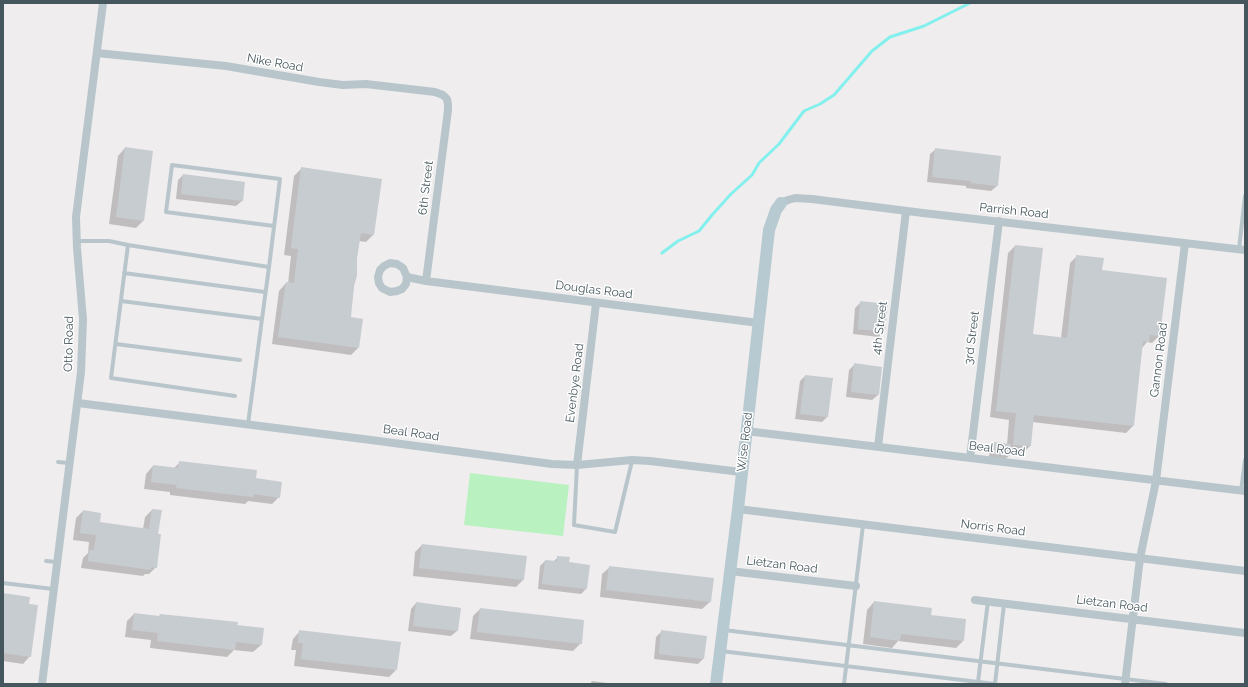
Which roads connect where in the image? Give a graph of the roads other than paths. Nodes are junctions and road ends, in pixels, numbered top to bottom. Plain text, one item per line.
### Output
1 (103, 3) edge
2 (97, 53) junction
3 (447, 99) joint
4 (1245, 196) edge
5 (781, 203) joint
6 (906, 211) junction
7 (999, 222) junction
8 (274, 226) junction
9 (77, 241) junction
10 (1185, 243) junction
11 (128, 245) junction
12 (1242, 250) edge
13 (269, 267) junction
14 (124, 273) junction
15 (407, 277) dead end
16 (426, 281) junction
17 (265, 292) junction
18 (121, 301) junction
19 (596, 303) junction
20 (262, 319) junction
21 (759, 323) junction
22 (116, 344) junction
23 (240, 360) dead end
24 (235, 396) dead end
25 (78, 403) junction
26 (248, 424) junction
27 (746, 431) junction
28 (878, 447) junction
29 (970, 458) junction
30 (632, 460) junction
31 (1245, 460) edge
32 (58, 462) dead end
33 (70, 464) junction
34 (577, 465) junction
35 (741, 472) junction
36 (1156, 481) junction
37 (1243, 491) edge
38 (738, 509) junction
39 (863, 524) junction
40 (1140, 558) junction
41 (46, 561) dead end
42 (57, 562) junction
43 (730, 570) junction
44 (1245, 571) edge
45 (3, 583) edge
46 (856, 586) junction
47 (53, 589) junction
48 (976, 600) dead end
49 (988, 601) junction
50 (1004, 603) junction
51 (1133, 619) junction
52 (723, 630) junction
53 (1245, 633) edge
54 (849, 645) junction
55 (720, 651) junction
56 (980, 661) junction
57 (997, 663) junction
58 (846, 666) junction
59 (1125, 682) edge
60 (980, 683) edge
61 (42, 684) edge
62 (716, 684) edge
63 (844, 684) edge
64 (995, 684) edge
65 (1166, 684) edge

1 - 2 street, Otto Road
2 - 3 street, Nike Road
2 - 9 street, Otto Road
3 - 16 street, 6th Street
4 - 12 lane
5 - 6 street, Parrish Road
5 - 21 street, Wise Road
6 - 7 street, Parrish Road
6 - 28 street, 4th Street
7 - 10 street, Parrish Road
7 - 29 street, 3rd Street
8 - 8 lane
8 - 13 lane
9 - 11 lane
9 - 25 street, Otto Road
10 - 12 street, Parrish Road
10 - 36 street, Gannon Road
11 - 13 lane
11 - 14 lane
13 - 17 lane
14 - 17 lane
14 - 18 lane
15 - 16 street, Douglas Road
16 - 19 street, Douglas Road
17 - 20 lane
18 - 20 lane
18 - 22 lane
19 - 21 street, Douglas Road
19 - 34 street, Evenbye Road
20 - 26 lane
21 - 27 street, Wise Road
22 - 23 lane
22 - 24 lane
25 - 26 street, Beal Road
25 - 33 street, Otto Road
26 - 34 street, Beal Road
27 - 28 street, Beal Road
27 - 35 street, Wise Road
28 - 29 street, Beal Road
29 - 36 street, Beal Road
30 - 34 street, Beal Road
30 - 34 lane
30 - 35 street, Beal Road
31 - 37 lane
32 - 33 lane
33 - 42 street, Otto Road
35 - 38 street, Wise Road
36 - 37 street, Beal Road
36 - 40 street, Gannon Road
38 - 39 street, Norris Road
38 - 43 street, Wise Road
39 - 40 street, Norris Road
39 - 46 lane
40 - 44 street, Norris Road
40 - 51 street, Gannon Road
41 - 42 lane
42 - 47 street, Otto Road
43 - 46 street, Lietzan Road
43 - 52 street, Wise Road
45 - 47 lane
46 - 54 lane
47 - 61 street, Otto Road
48 - 49 street, Lietzan Road
49 - 50 street, Lietzan Road
49 - 56 lane
50 - 51 street, Lietzan Road
50 - 57 lane
51 - 53 street, Lietzan Road
51 - 59 street, Gannon Road
52 - 54 lane
52 - 55 street, Wise Road
54 - 56 lane
54 - 58 lane
55 - 58 lane
55 - 62 street, Wise Road
56 - 57 lane
56 - 60 lane
57 - 59 lane
57 - 64 lane
58 - 60 lane
58 - 63 lane
59 - 65 lane
60 - 64 lane

